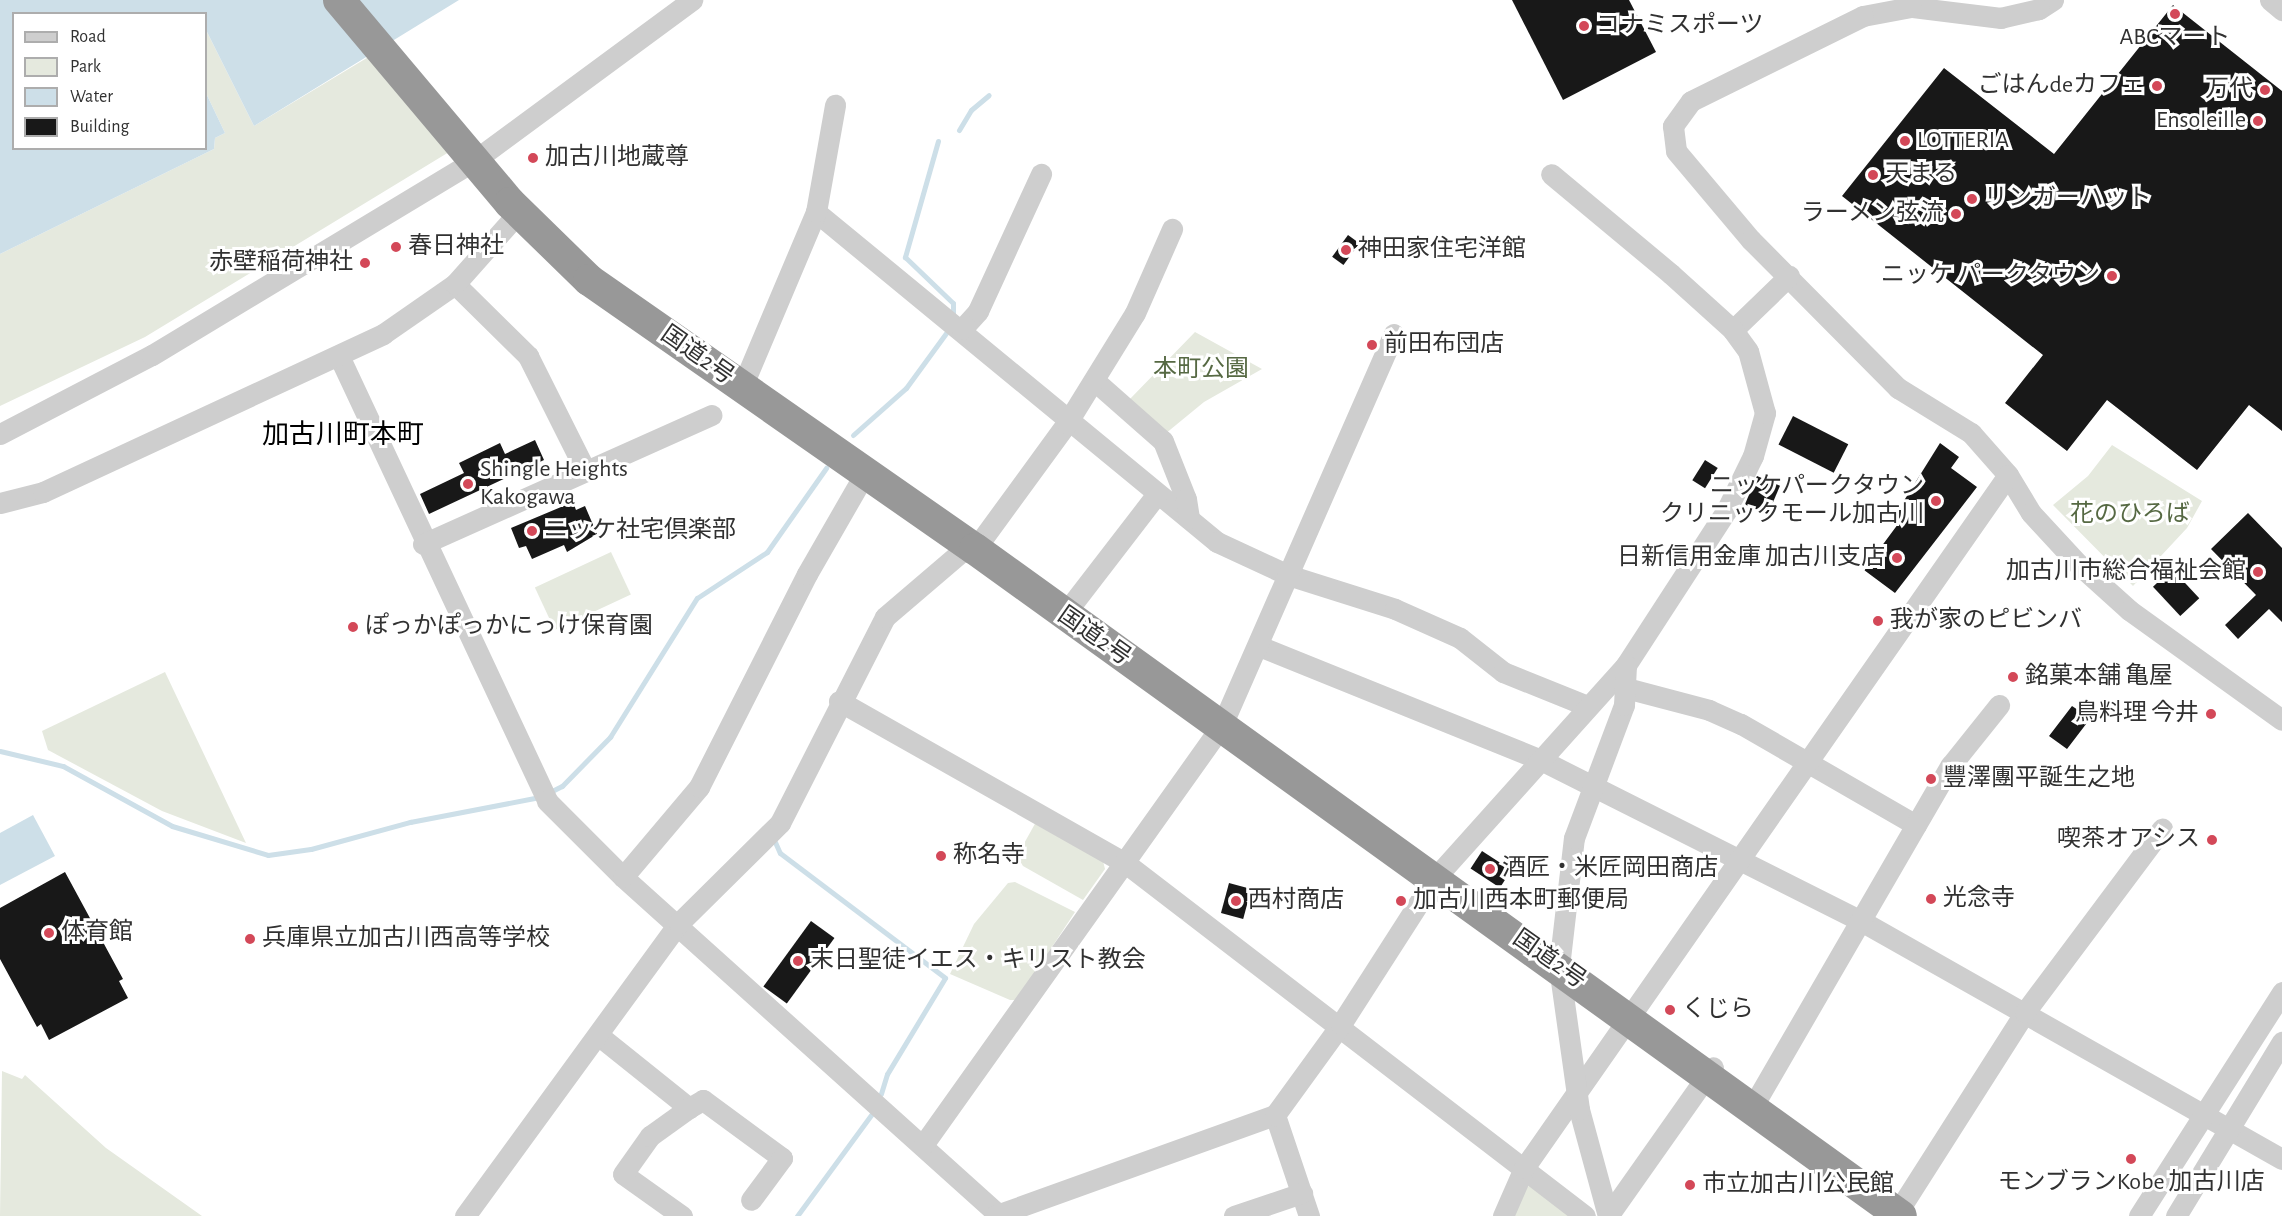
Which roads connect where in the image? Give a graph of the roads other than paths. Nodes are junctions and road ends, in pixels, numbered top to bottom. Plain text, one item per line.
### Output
1 (339, 0) edge
2 (692, 0) edge
3 (2053, 0) edge
4 (2270, 0) edge
5 (2282, 9) edge
6 (835, 105) dead end
7 (470, 152) junction
8 (1041, 174) dead end
9 (1551, 174) dead end
10 (519, 212) junction
11 (816, 212) junction
12 (1172, 229) dead end
13 (1789, 276) junction
14 (455, 284) junction
15 (953, 323) junction
16 (1733, 330) junction
17 (1394, 334) dead end
18 (339, 356) junction
19 (1096, 382) junction
20 (742, 387) junction
21 (712, 416) dead end
22 (1067, 423) junction
23 (0, 434) edge
24 (585, 470) junction
25 (865, 473) junction
26 (2008, 475) junction
27 (1157, 494) junction
28 (0, 503) edge
29 (1189, 519) junction
30 (423, 544) junction
31 (975, 549) junction
32 (1288, 575) junction
33 (1063, 616) junction
34 (1259, 646) junction
35 (1626, 665) junction
36 (1626, 688) junction
37 (839, 700) junction
38 (1999, 705) dead end
39 (1587, 706) junction
40 (2282, 720) edge
41 (1222, 725) junction
42 (1544, 761) junction
43 (1806, 761) junction
44 (1591, 785) junction
45 (1916, 825) junction
46 (2162, 830) dead end
47 (1736, 860) junction
48 (1124, 862) junction
49 (623, 877) junction
50 (1434, 879) junction
51 (679, 922) junction
52 (1863, 922) junction
53 (1559, 967) junction
54 (2282, 993) edge
55 (2025, 1012) junction
56 (1630, 1017) junction
57 (1341, 1024) junction
58 (598, 1035) junction
59 (2282, 1042) edge
60 (1712, 1069) junction
61 (1577, 1095) junction
62 (1753, 1106) junction
63 (688, 1108) junction
64 (2205, 1112) junction
65 (1275, 1115) junction
66 (2229, 1127) junction
67 (923, 1144) junction
68 (2282, 1159) edge
69 (1524, 1168) junction
70 (1302, 1193) junction
71 (751, 1200) dead end
72 (1899, 1214) edge
73 (997, 1215) edge
74 (465, 1216) edge
75 (682, 1216) edge
76 (1234, 1216) edge
77 (1309, 1216) edge
78 (1502, 1216) edge
79 (1586, 1216) edge
80 (1608, 1216) edge
81 (2139, 1216) edge
82 (2176, 1216) edge

1 - 7 highway, 国道2号
2 - 7 street
3 - 13 street
4 - 5 street
6 - 11 street
7 - 10 highway, 国道2号
7 - 23 street
8 - 15 street
9 - 16 street
10 - 14 street
10 - 20 highway, 国道2号
11 - 15 street
11 - 20 street
12 - 19 street
13 - 16 street
13 - 26 street
14 - 18 street
14 - 24 street
15 - 22 street
16 - 35 street
17 - 32 street
18 - 28 street
18 - 30 street
19 - 22 street
19 - 29 street
20 - 25 highway, 国道2号
21 - 24 street
22 - 27 street
22 - 31 street
24 - 30 street
25 - 31 highway, 国道2号
25 - 49 street
26 - 40 street
26 - 43 street
27 - 29 street
27 - 33 street
29 - 32 street
30 - 49 street
31 - 33 highway, 国道2号
31 - 37 street
32 - 34 street
32 - 39 street
33 - 41 highway, 国道2号
34 - 41 street
34 - 42 street
35 - 36 street
35 - 39 street
36 - 43 street
36 - 44 street
37 - 48 street
37 - 51 street
38 - 45 street
39 - 42 street
41 - 48 street
41 - 50 highway, 国道2号
42 - 44 street
42 - 50 street
43 - 45 street
43 - 47 street
44 - 47 street
44 - 53 street
45 - 52 street
46 - 55 street
47 - 52 street
47 - 56 street
48 - 57 street
48 - 67 street
49 - 51 street
50 - 53 highway, 国道2号
50 - 57 street
51 - 58 street
51 - 67 street
52 - 55 street
52 - 62 street
53 - 56 highway, 国道2号
53 - 61 street
54 - 64 street
55 - 64 street
55 - 72 street
56 - 60 highway, 国道2号
56 - 61 street
57 - 65 street
57 - 69 street
58 - 63 street
58 - 74 street
59 - 66 street
60 - 62 highway, 国道2号
60 - 80 street
61 - 69 street
61 - 80 street
62 - 72 highway, 国道2号
63 - 71 street
63 - 75 street
64 - 66 street
64 - 81 street
65 - 70 street
65 - 73 street
66 - 68 street
66 - 82 street
67 - 73 street
69 - 78 street
69 - 79 street
70 - 76 street
70 - 77 street

